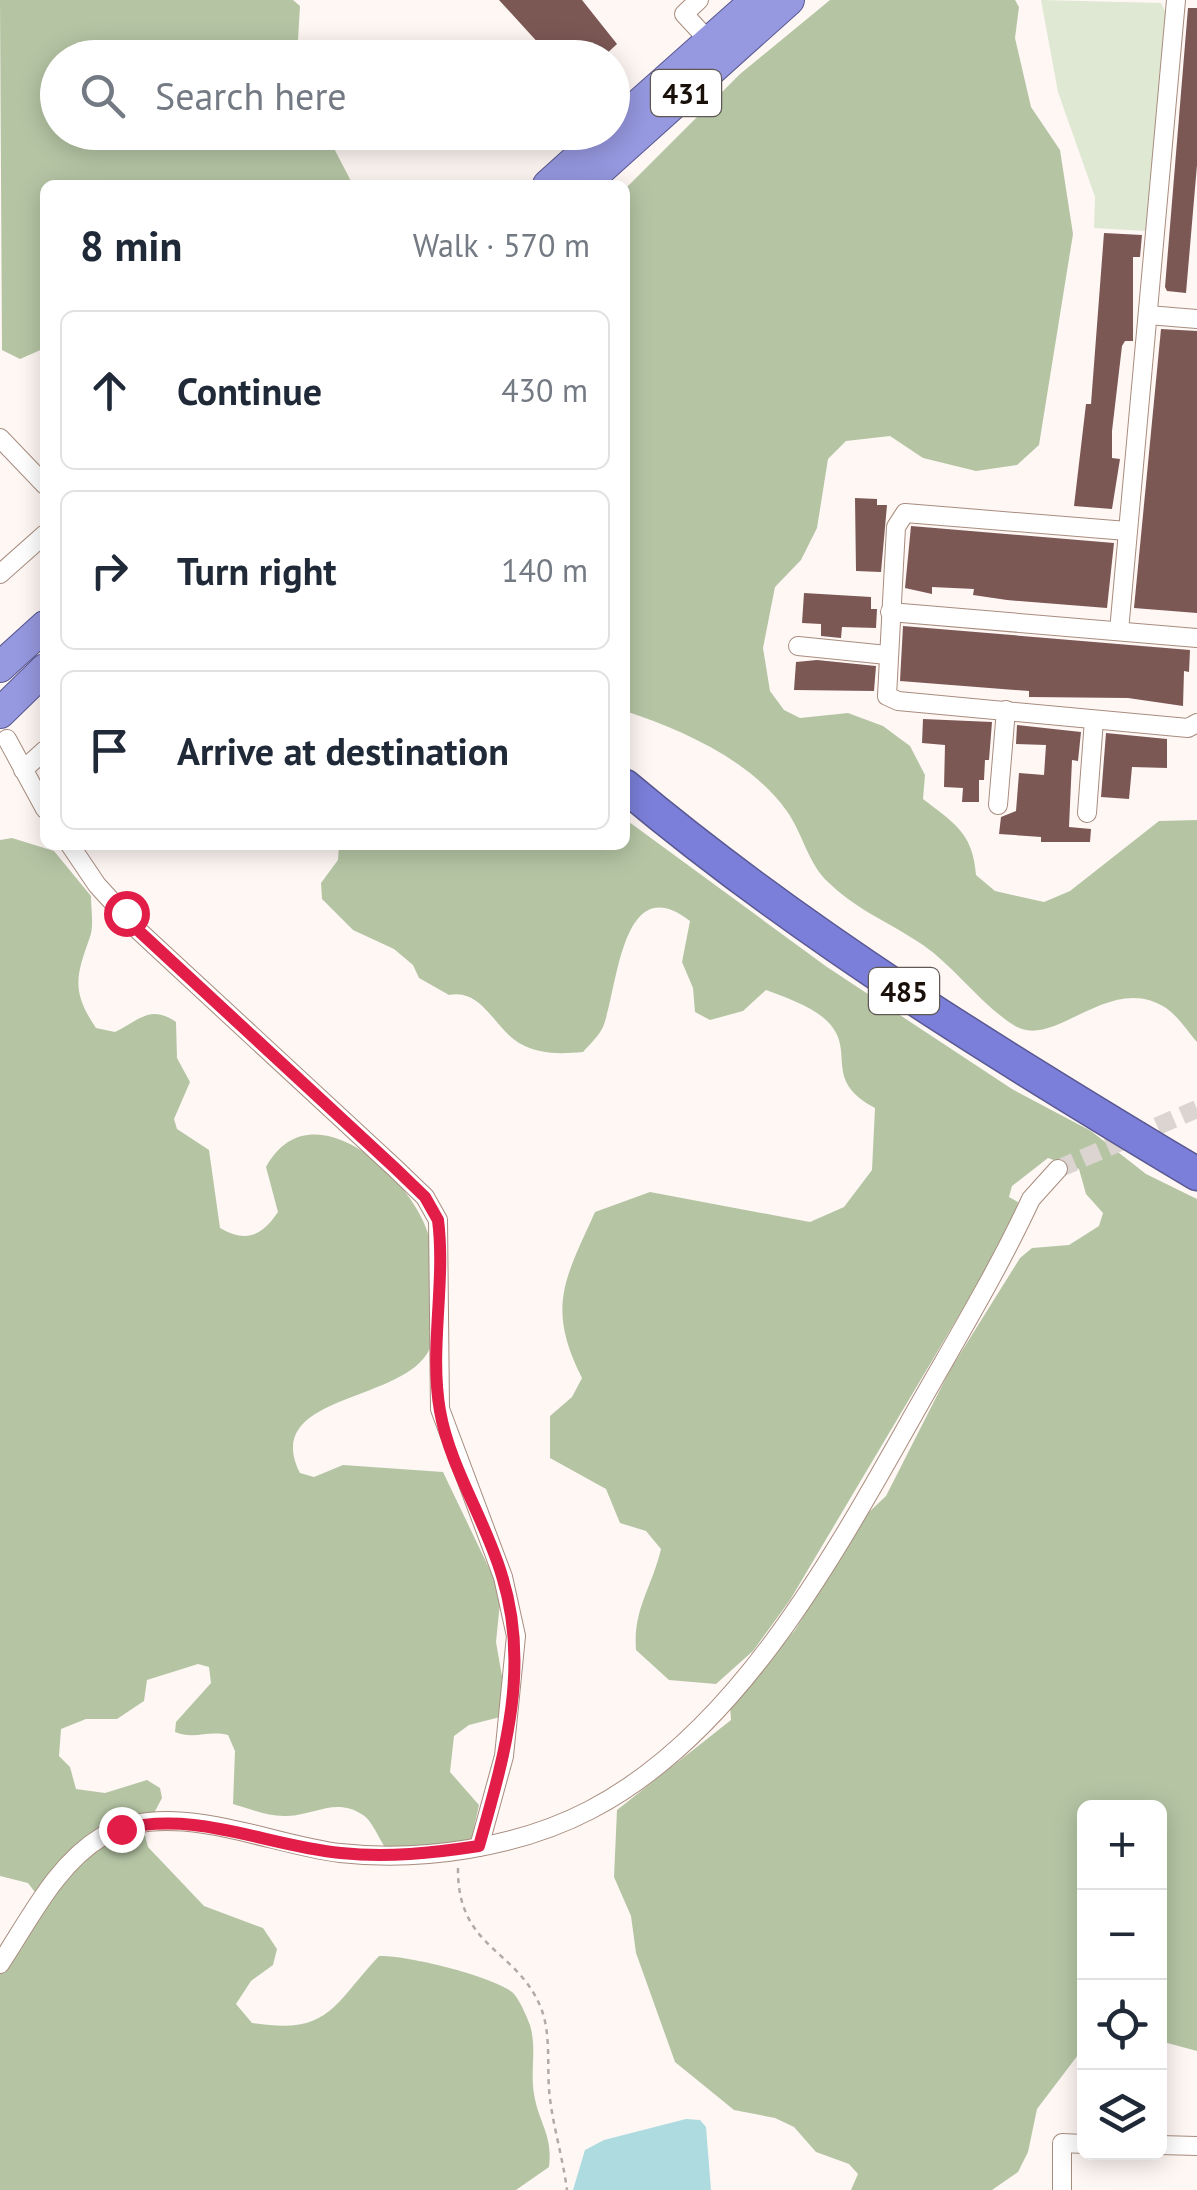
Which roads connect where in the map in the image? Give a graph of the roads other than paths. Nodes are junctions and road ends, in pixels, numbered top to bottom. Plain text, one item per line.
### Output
1 (698, 0) edge
2 (756, 0) edge
3 (789, 0) edge
4 (1176, 0) edge
5 (710, 42) junction
6 (630, 112) edge
7 (630, 142) edge
8 (587, 150) edge
9 (621, 150) edge
10 (554, 180) edge
11 (588, 180) edge
12 (1148, 314) junction
13 (1197, 319) edge
14 (0, 438) edge
15 (40, 480) edge
16 (1126, 531) junction
17 (40, 538) edge
18 (0, 574) edge
19 (890, 612) junction
20 (40, 631) edge
21 (1119, 631) junction
22 (1197, 638) edge
23 (798, 646) dead end
24 (887, 655) junction
25 (0, 667) edge
26 (40, 677) edge
27 (1006, 710) junction
28 (1094, 720) junction
29 (1197, 723) edge
30 (4, 726) edge
31 (40, 755) edge
32 (23, 770) junction
33 (630, 790) edge
34 (40, 800) edge
35 (998, 805) dead end
36 (1087, 813) dead end
37 (73, 850) edge
38 (1058, 1169) tunnel mouth
39 (1197, 1174) edge
40 (479, 1846) junction
41 (0, 1964) edge
42 (1077, 2144) edge
43 (1167, 2145) edge
44 (1197, 2146) edge
45 (1062, 2190) edge

1 - 5 street
2 - 5 highway, 431
3 - 7 highway, 431
4 - 12 street
5 - 6 highway, 431
8 - 10 highway, 431
9 - 11 highway, 431
12 - 13 street
12 - 16 street
14 - 15 street
16 - 19 street
16 - 21 street
17 - 18 street
19 - 21 street
19 - 24 street
20 - 25 highway
21 - 22 street
23 - 24 street
24 - 27 street
26 - 30 highway
27 - 28 street
27 - 35 street
28 - 29 street
28 - 36 street
30 - 32 street
31 - 32 street
32 - 34 street
33 - 39 highway, 485
37 - 40 street
38 - 40 street
40 - 41 street
42 - 45 street
43 - 44 street

